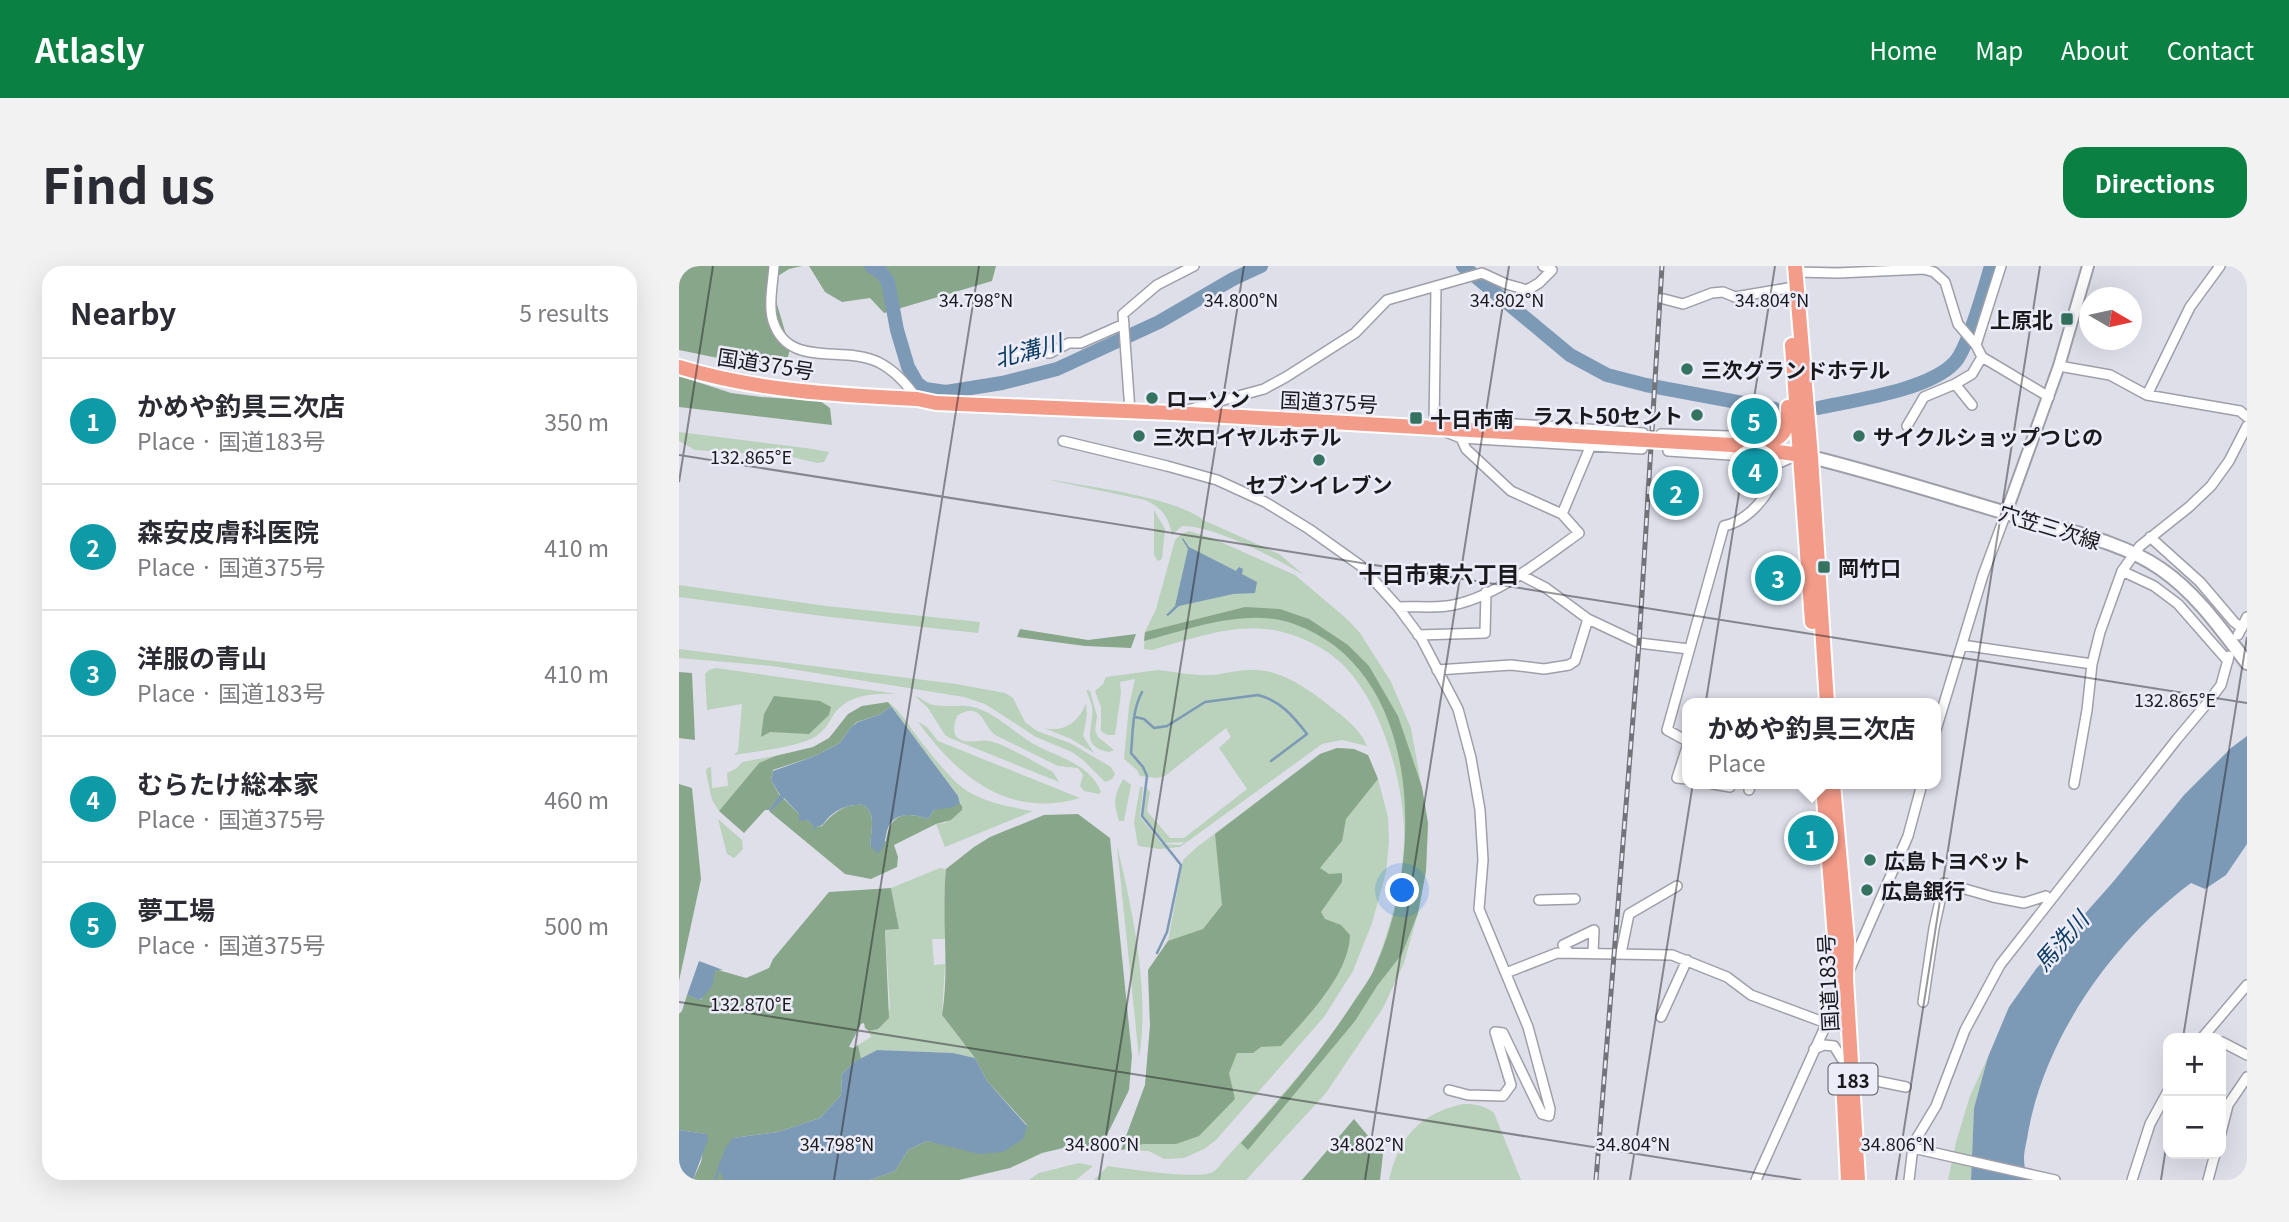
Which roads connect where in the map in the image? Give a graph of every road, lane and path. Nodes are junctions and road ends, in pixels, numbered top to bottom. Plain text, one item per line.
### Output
1 (773, 266) edge
2 (1194, 266) edge
3 (1543, 266) edge
4 (2001, 266) edge
5 (2088, 266) edge
6 (2221, 266) edge
7 (1792, 268) edge
8 (1436, 287) junction
9 (1788, 288) junction
10 (1664, 299) dead end
11 (1124, 324) junction
12 (1976, 345) junction
13 (1016, 353) dead end
14 (1982, 357) junction
15 (2059, 366) junction
16 (679, 368) edge
17 (1794, 372) junction
18 (1955, 384) junction
19 (2147, 395) junction
20 (2049, 397) junction
21 (917, 399) junction
22 (2247, 403) edge
23 (1972, 405) dead end
24 (1130, 411) junction
25 (1788, 411) junction
26 (1173, 413) junction
27 (2244, 414) edge
28 (1907, 426) dead end
29 (2247, 426) edge
30 (1434, 427) junction
31 (1643, 433) dead end
32 (1461, 438) junction
33 (1063, 441) dead end
34 (1591, 445) junction
35 (1761, 447) junction
36 (1642, 449) dead end
37 (1806, 455) junction
38 (1777, 464) junction
39 (2006, 513) junction
40 (1562, 514) junction
41 (2151, 537) junction
42 (2132, 554) junction
43 (2122, 571) junction
44 (1521, 575) junction
45 (1486, 592) junction
46 (1398, 607) junction
47 (2247, 617) edge
48 (1588, 619) junction
49 (1418, 635) junction
50 (1962, 645) junction
51 (1689, 649) junction
52 (2247, 663) edge
53 (2092, 664) junction
54 (1437, 670) junction
55 (1817, 698) edge
56 (1827, 698) edge
57 (1941, 713) edge
58 (1682, 738) edge
59 (1682, 762) edge
60 (1682, 778) edge
61 (2074, 784) dead end
62 (1823, 789) edge
63 (1833, 789) edge
64 (1920, 789) edge
65 (1677, 886) dead end
66 (2046, 896) dead end
67 (1575, 899) dead end
68 (1539, 900) dead end
69 (1846, 932) junction
70 (1864, 938) junction
71 (1569, 953) junction
72 (1594, 953) junction
73 (1621, 953) junction
74 (1687, 960) junction
75 (1506, 973) junction
76 (1846, 979) junction
77 (2247, 985) edge
78 (1839, 999) junction
79 (1923, 1002) dead end
80 (1661, 1017) dead end
81 (1826, 1023) junction
82 (2206, 1033) edge
83 (2226, 1044) edge
84 (1814, 1049) junction
85 (2247, 1055) edge
86 (1842, 1059) junction
87 (1852, 1076) junction
88 (2247, 1077) edge
89 (1906, 1087) dead end
90 (1449, 1090) dead end
91 (2165, 1096) edge
92 (2226, 1113) edge
93 (1913, 1147) junction
94 (2214, 1159) edge
95 (1756, 1180) edge
96 (1848, 1180) edge
97 (1858, 1180) edge
98 (1909, 1180) edge
99 (2055, 1180) edge
100 (2132, 1180) edge
101 (2208, 1180) edge

1 - 21 street
2 - 11 street
3 - 8 street
4 - 12 street
5 - 15 street
6 - 19 street
7 - 9 highway
7 - 12 street
7 - 37 highway
8 - 26 street
8 - 30 street
9 - 10 street
9 - 17 highway
11 - 13 street
11 - 24 street
12 - 14 street
14 - 18 street
14 - 20 street
15 - 19 street
15 - 20 street
16 - 21 highway, 国道375号
17 - 25 highway
17 - 37 highway
18 - 23 street
18 - 28 street
19 - 27 street
20 - 39 street
21 - 24 highway, 国道375号
22 - 27 street
24 - 26 highway, 国道375号
25 - 35 highway
25 - 38 street
26 - 30 highway, 国道375号
29 - 41 street
30 - 31 street
30 - 32 street
30 - 35 highway, 国道375号, bridge
32 - 34 street
32 - 40 street
33 - 46 street
34 - 36 street
34 - 40 street
35 - 37 highway, 国道375号
37 - 38 street
37 - 39 main road, 穴笠三次線
37 - 55 highway
37 - 56 highway
38 - 51 street
39 - 42 main road, 穴笠三次線
39 - 50 street
40 - 44 street
41 - 42 street
41 - 47 street
42 - 43 street
42 - 52 main road, 穴笠三次線
43 - 53 street
43 - 93 street
44 - 45 street
44 - 48 street
45 - 46 street
45 - 49 street
46 - 49 street
48 - 51 street
48 - 54 street
49 - 54 street
50 - 53 street
50 - 57 street
51 - 58 street
53 - 61 street
54 - 75 street
59 - 60 street
62 - 78 highway, 国道183号 / 183
63 - 69 highway, 国道183号 / 183
64 - 70 street
65 - 73 street
66 - 79 street
67 - 68 street
69 - 70 street
69 - 76 highway, 国道183号 / 183
70 - 76 street
71 - 72 street
71 - 72 street
71 - 75 street
72 - 73 street
73 - 74 street
74 - 80 street
74 - 81 street
75 - 90 street
76 - 78 street
76 - 87 highway, 国道183号 / 183
77 - 82 street
78 - 81 street
78 - 86 highway, 国道183号 / 183
81 - 84 street
83 - 85 street
84 - 86 street
84 - 95 street
86 - 96 highway, 国道183号 / 183
87 - 89 street
87 - 97 highway, 国道183号 / 183
88 - 92 street
91 - 100 street
93 - 98 street
93 - 99 street
94 - 101 street

